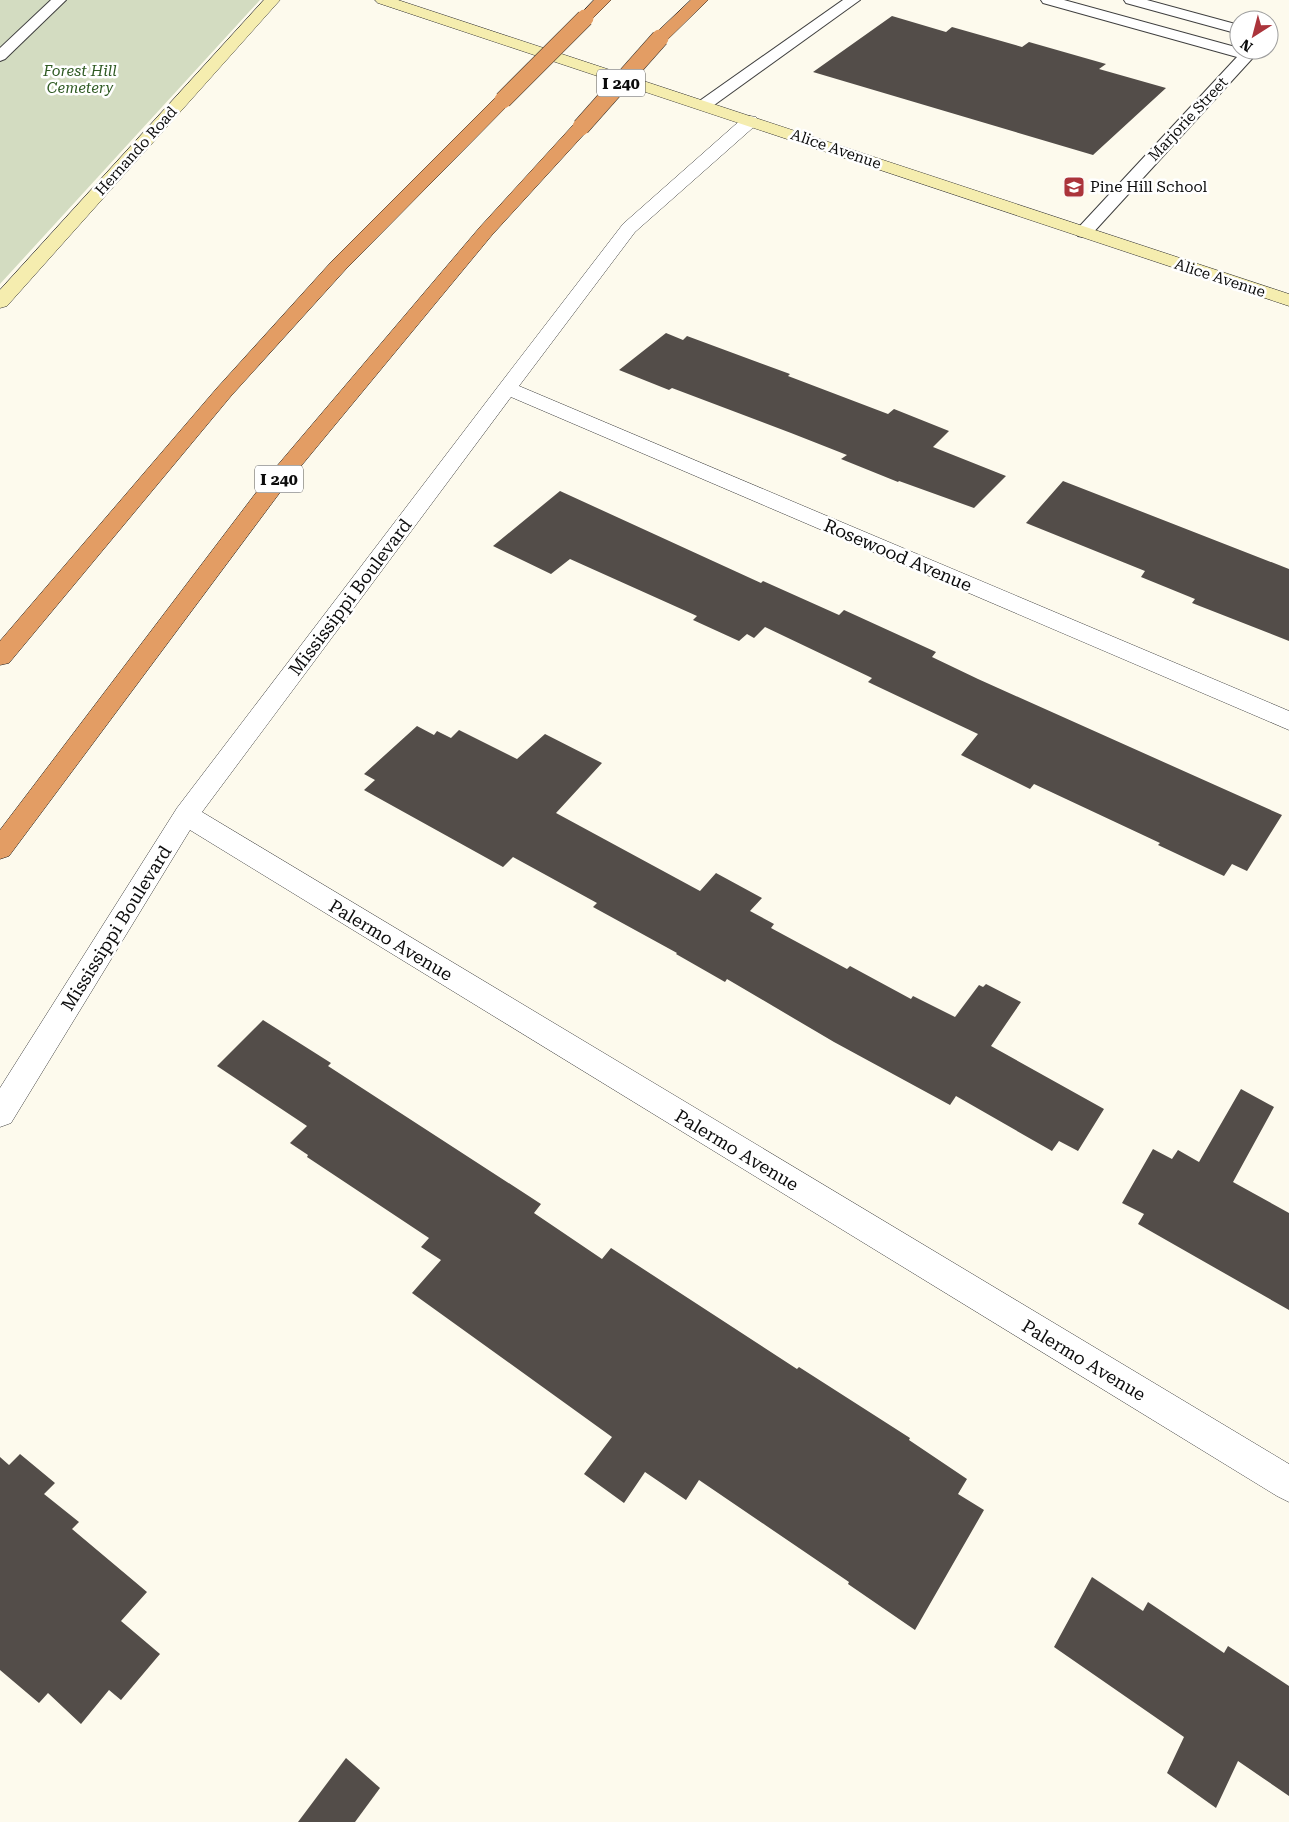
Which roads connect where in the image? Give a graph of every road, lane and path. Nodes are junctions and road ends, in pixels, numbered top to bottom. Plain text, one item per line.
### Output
1 (59, 0) edge
2 (272, 0) edge
3 (383, 0) edge
4 (603, 0) edge
5 (700, 0) edge
6 (853, 0) edge
7 (1048, 0) edge
8 (1132, 0) edge
9 (1229, 27) edge
10 (1229, 47) edge
11 (0, 56) edge
12 (1243, 60) edge
13 (704, 105) junction
14 (750, 121) junction
15 (1084, 232) junction
16 (1289, 300) edge
17 (0, 302) edge
18 (507, 388) junction
19 (0, 657) edge
20 (1289, 721) edge
21 (186, 816) junction
22 (0, 849) edge
23 (0, 1114) edge
24 (1289, 1484) edge

1 - 11 lane
2 - 17 street, Hernando Road
3 - 13 street, Alice Avenue
4 - 19 highway, bridge
5 - 22 highway, I 240, bridge
6 - 13 lane
7 - 10 lane
8 - 9 lane
12 - 15 lane, Marjorie Street
13 - 14 street, Alice Avenue
14 - 15 street, Alice Avenue
14 - 18 street, Mississippi Boulevard
15 - 16 street, Alice Avenue
18 - 20 street, Rosewood Avenue
18 - 21 street, Mississippi Boulevard
21 - 23 street, Mississippi Boulevard
21 - 24 street, Palermo Avenue

